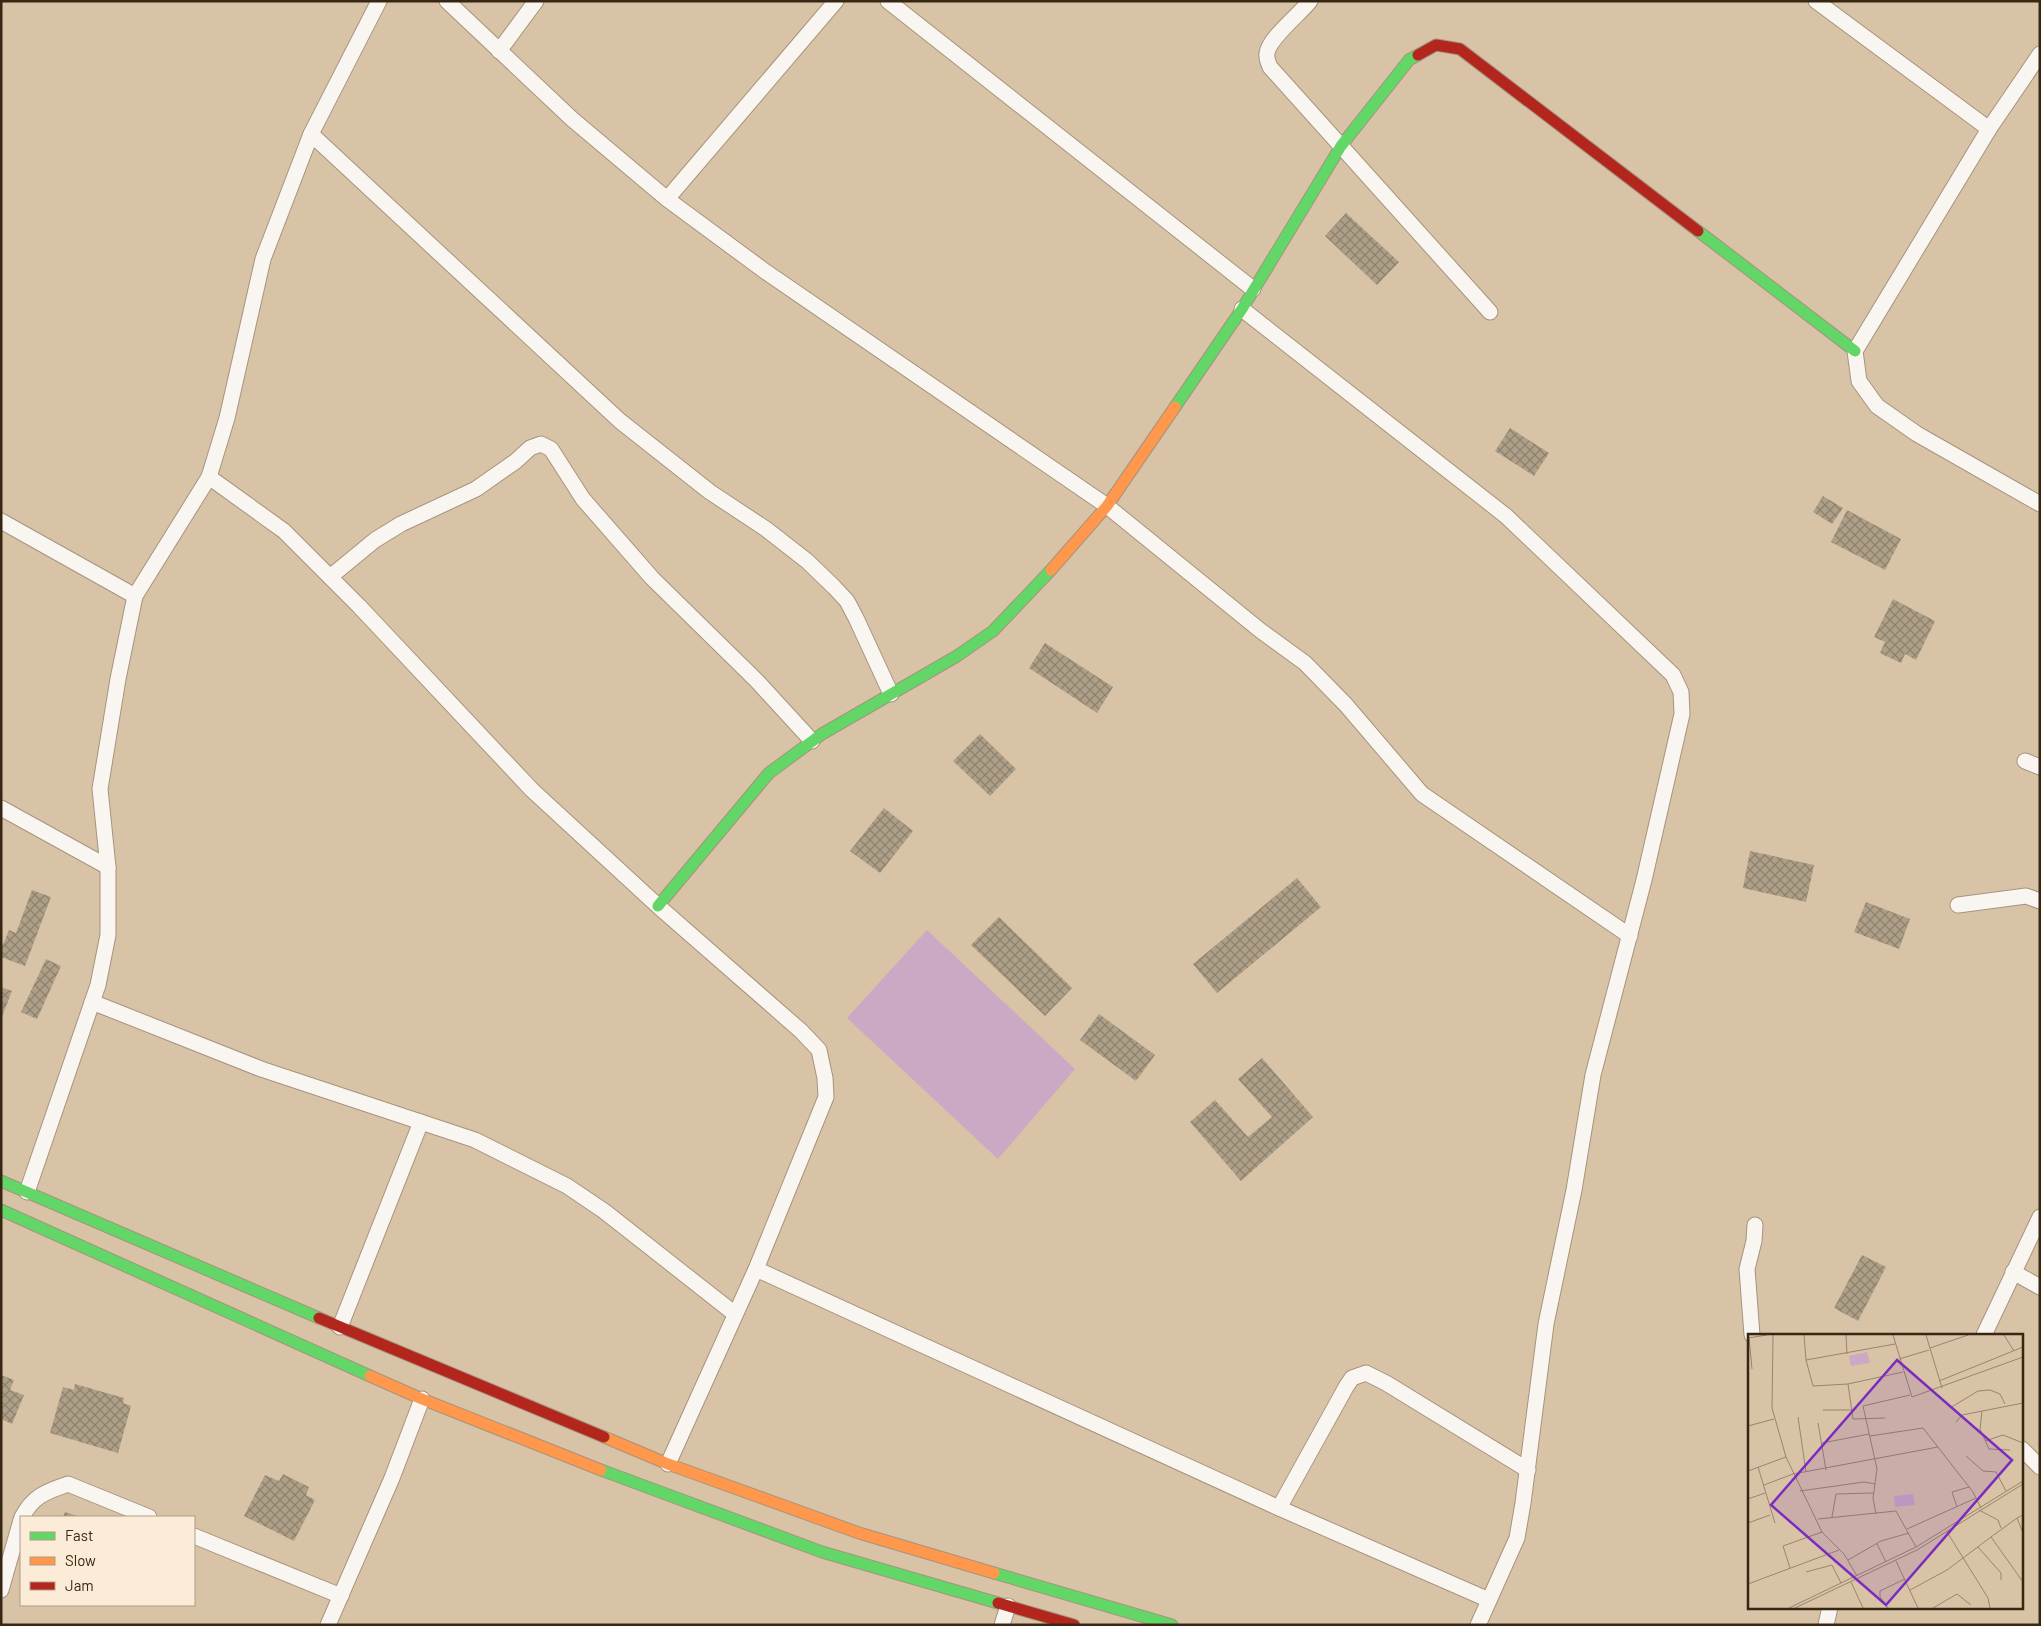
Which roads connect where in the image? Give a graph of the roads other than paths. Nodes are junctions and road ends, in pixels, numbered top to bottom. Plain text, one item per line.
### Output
1 (379, 1) edge
2 (447, 1) edge
3 (536, 1) edge
4 (836, 1) edge
5 (888, 1) edge
6 (1310, 1) edge
7 (1816, 1) edge
8 (499, 51) junction
9 (2040, 54) edge
10 (1989, 129) junction
11 (311, 134) junction
12 (1341, 146) junction
13 (667, 199) junction
14 (1253, 289) junction
15 (1242, 309) junction
16 (1490, 312) dead end
17 (1855, 351) junction
18 (209, 477) junction
19 (2040, 504) edge
20 (1107, 506) junction
21 (1, 521) edge
22 (330, 577) junction
23 (135, 596) junction
24 (891, 694) junction
25 (812, 741) junction
26 (2025, 761) dead end
27 (2040, 767) edge
28 (1, 808) edge
29 (108, 867) junction
30 (2040, 901) edge
31 (658, 906) junction
32 (1958, 906) dead end
33 (1630, 936) junction
34 (92, 1002) junction
35 (421, 1122) junction
36 (1, 1181) edge
37 (27, 1192) junction
38 (1, 1210) edge
39 (2040, 1217) edge
40 (1755, 1225) dead end
41 (756, 1269) junction
42 (2013, 1272) junction
43 (2040, 1287) edge
44 (735, 1314) junction
45 (340, 1327) junction
46 (1752, 1334) edge
47 (1984, 1334) edge
48 (422, 1399) junction
49 (2024, 1452) edge
50 (668, 1464) junction
51 (2040, 1467) edge
52 (1528, 1470) junction
53 (1279, 1508) junction
54 (23, 1516) edge
55 (147, 1516) edge
56 (20, 1525) edge
57 (195, 1536) edge
58 (1, 1590) edge
59 (341, 1596) junction
60 (1489, 1600) junction
61 (1008, 1606) junction
62 (1830, 1608) edge
63 (328, 1625) edge
64 (1002, 1625) edge
65 (1074, 1625) edge
66 (1172, 1625) edge
67 (1478, 1625) edge
68 (1826, 1625) edge

1 - 11 street
2 - 8 street
3 - 8 street
4 - 13 street
5 - 14 street
6 - 12 street
7 - 10 street
8 - 13 street
9 - 10 street
10 - 17 street
11 - 18 street
11 - 24 street
12 - 14 street
12 - 16 street
12 - 17 street
13 - 20 street
14 - 15 street
15 - 20 street
15 - 33 street
17 - 19 street
18 - 22 street
18 - 23 street
20 - 24 street
20 - 33 street
21 - 23 street
22 - 25 street
22 - 31 street
23 - 29 street
24 - 25 street
25 - 31 street
26 - 27 street
28 - 29 street
29 - 34 street
30 - 32 street
31 - 41 street
33 - 52 street
34 - 35 street
34 - 37 street
35 - 44 street
35 - 45 street
36 - 37 street
37 - 45 street
38 - 48 street
39 - 42 street
40 - 46 street
41 - 44 street
41 - 53 street
42 - 43 street
42 - 47 street
44 - 50 street
45 - 50 street
48 - 59 street
48 - 61 street
49 - 51 street
50 - 66 street
52 - 53 street
52 - 60 street
53 - 60 street
54 - 55 street
56 - 58 street
57 - 59 street
59 - 63 street
60 - 67 street
61 - 64 street
61 - 65 street
62 - 68 street

